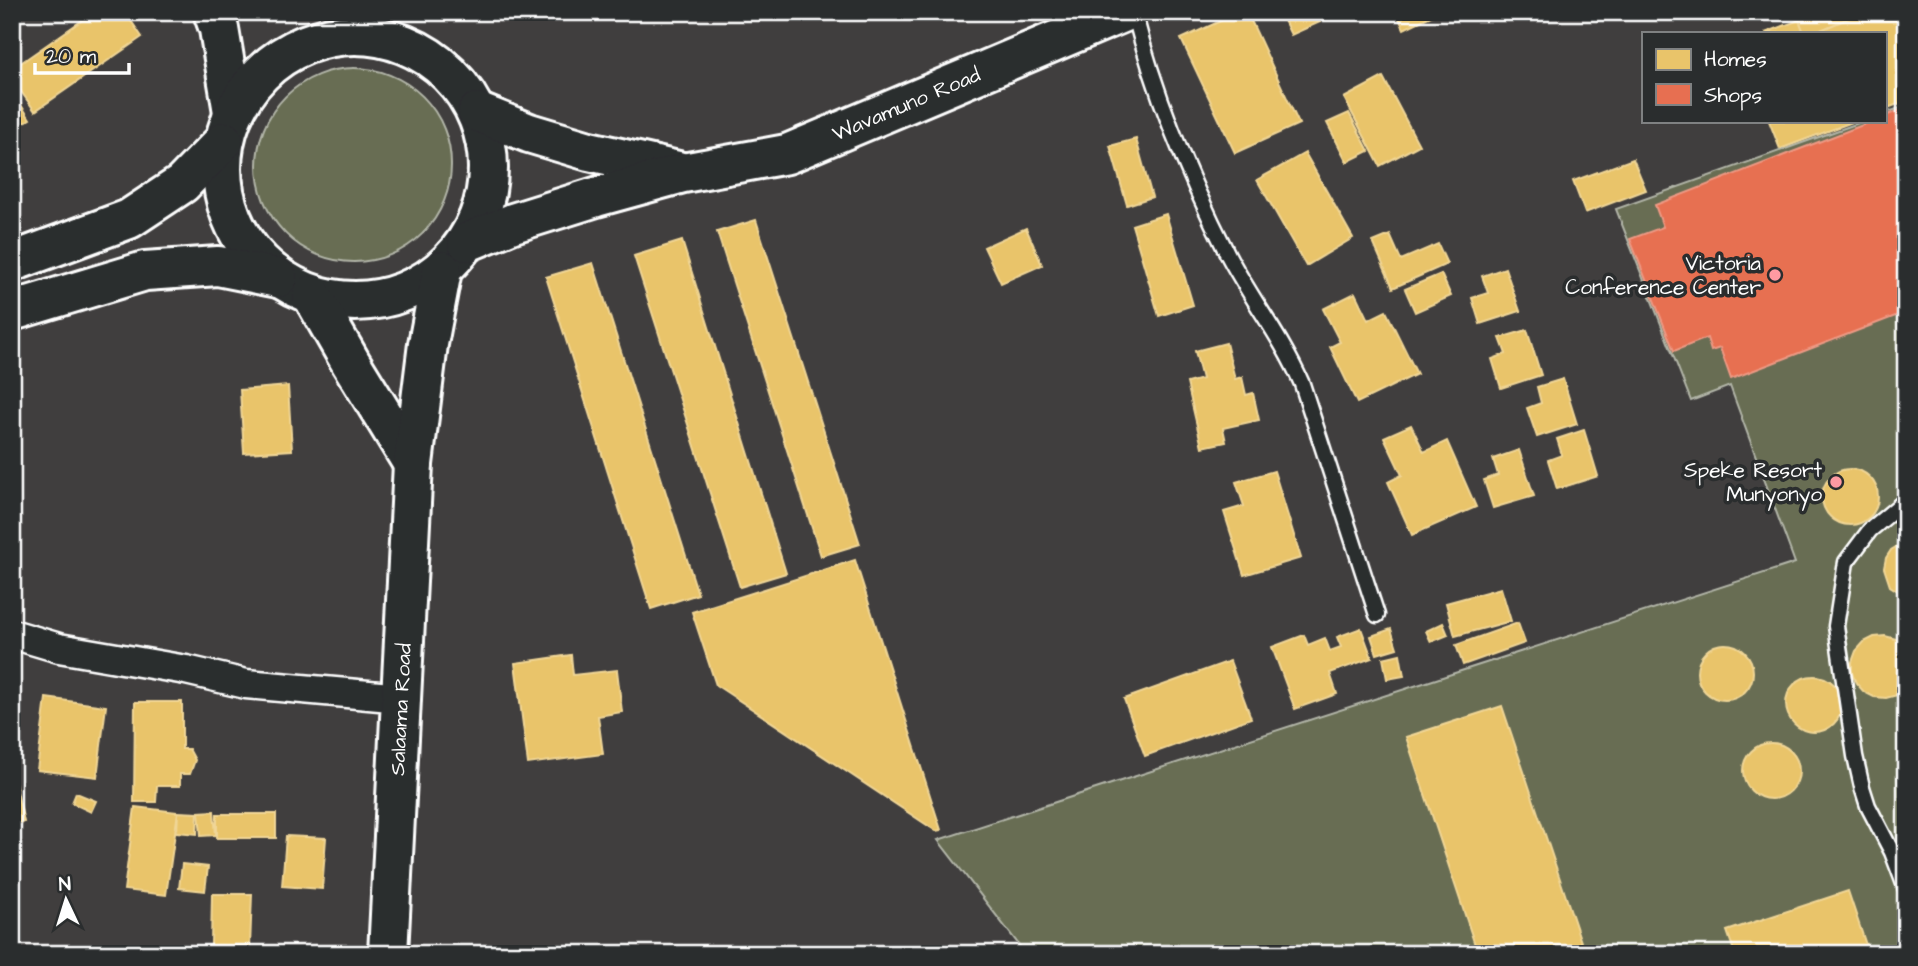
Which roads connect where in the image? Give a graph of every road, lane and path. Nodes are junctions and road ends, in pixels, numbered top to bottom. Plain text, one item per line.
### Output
1 (213, 12) edge
2 (302, 12) edge
3 (1124, 12) edge
4 (1134, 12) edge
5 (340, 36) junction
6 (477, 112) junction
7 (229, 126) junction
8 (683, 173) junction
9 (467, 242) junction
10 (12, 262) edge
11 (442, 270) junction
12 (278, 278) junction
13 (312, 295) junction
14 (12, 312) edge
15 (413, 464) junction
16 (1906, 500) edge
17 (1377, 615) dead end
18 (12, 634) edge
19 (401, 698) junction
20 (1906, 889) edge
21 (388, 954) edge

1 - 7 main road
2 - 5 main road
3 - 8 main road, Wavamuno Road
4 - 17 lane
5 - 6 main road
5 - 7 main road
6 - 8 main road, Wavamuno Road
6 - 9 main road
7 - 10 main road
7 - 12 main road
8 - 9 main road, Wavamuno Road
9 - 11 main road
11 - 13 main road
11 - 15 main road, Salaama Road
12 - 13 main road
12 - 14 main road
13 - 15 main road
15 - 19 main road, Salaama Road
16 - 20 lane
18 - 19 street
19 - 21 main road, Salaama Road

